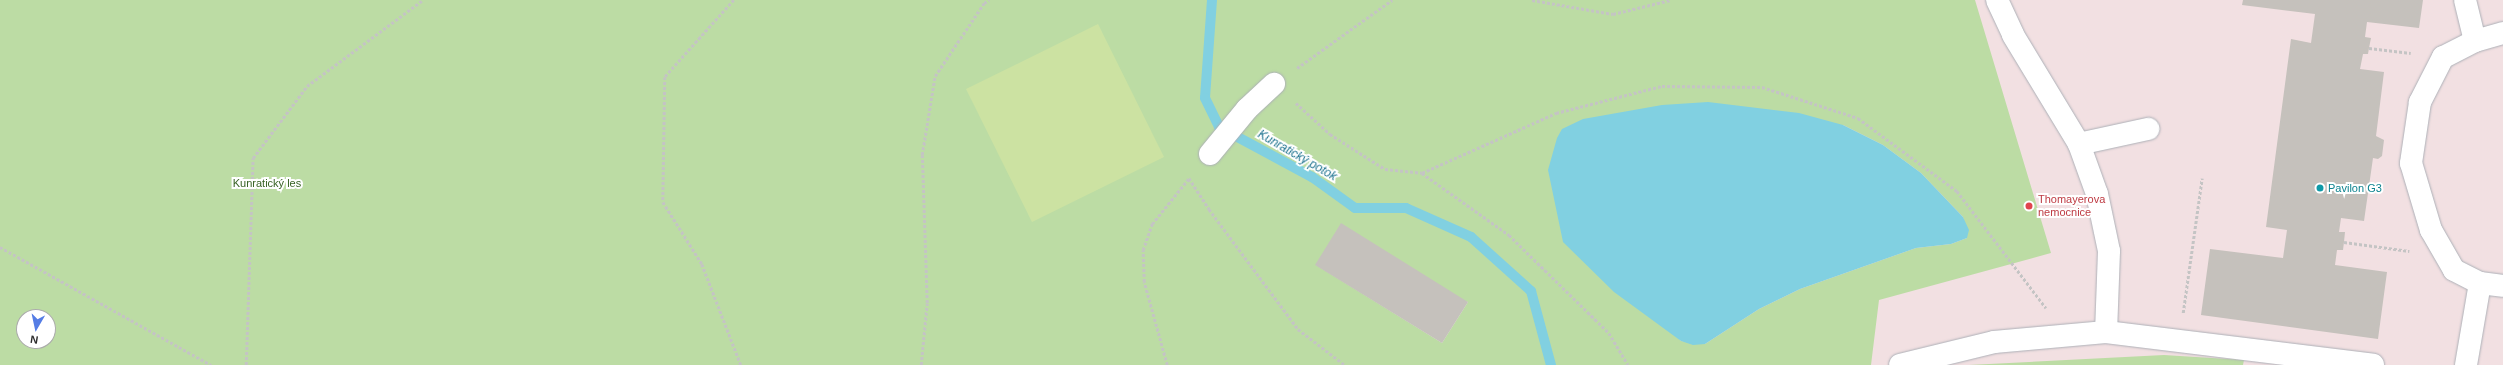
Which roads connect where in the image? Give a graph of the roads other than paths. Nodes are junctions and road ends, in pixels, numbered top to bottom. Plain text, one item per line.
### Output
1 (1997, 0) edge
2 (2465, 0) edge
3 (2503, 33) edge
4 (2475, 41) junction
5 (1274, 84) road end
6 (2148, 129) dead end
7 (2079, 144) junction
8 (1210, 154) road end
9 (2480, 283) junction
10 (2503, 286) edge
11 (2106, 332) junction
12 (2266, 358) edge
13 (1900, 365) edge
14 (2373, 365) edge
15 (2466, 365) edge

1 - 7 lane
2 - 4 lane
3 - 4 lane
4 - 9 lane
5 - 8 lane
6 - 7 lane
7 - 11 lane
9 - 10 lane
9 - 15 lane
11 - 12 lane
11 - 13 lane
12 - 14 lane

